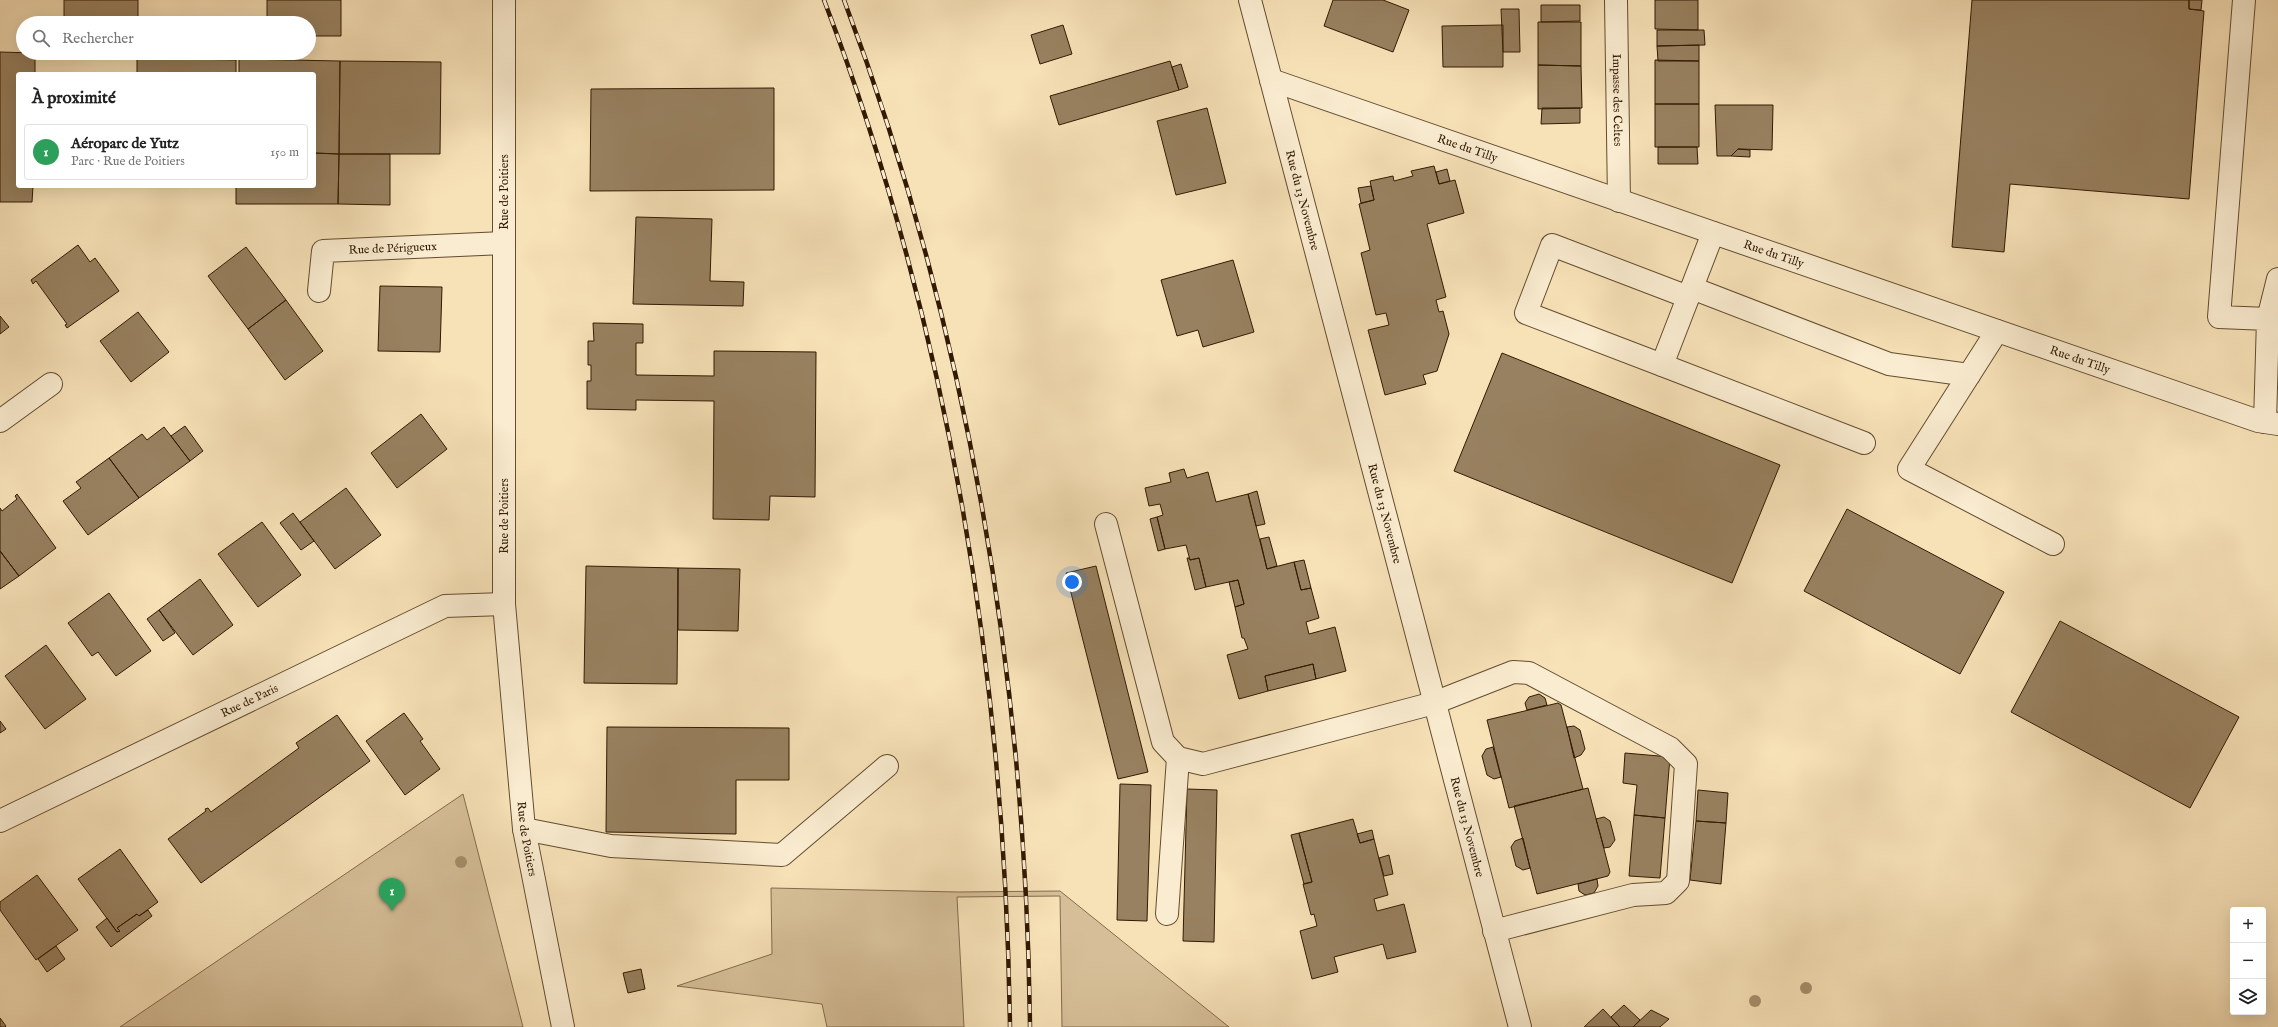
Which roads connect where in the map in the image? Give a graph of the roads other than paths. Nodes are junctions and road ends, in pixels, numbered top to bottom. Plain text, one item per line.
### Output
1 (504, 0) edge
2 (1250, 0) edge
3 (1616, 0) edge
4 (2244, 0) edge
5 (1271, 80) junction
6 (1619, 201) junction
7 (1713, 233) junction
8 (504, 243) junction
9 (2278, 279) edge
10 (319, 291) dead end
11 (1690, 293) junction
12 (2268, 319) junction
13 (1997, 331) junction
14 (1662, 365) junction
15 (1969, 375) junction
16 (51, 384) dead end
17 (0, 421) edge
18 (2272, 423) edge
19 (1864, 443) dead end
20 (1106, 524) dead end
21 (2053, 544) dead end
22 (504, 604) junction
23 (1434, 703) junction
24 (1178, 758) junction
25 (887, 766) dead end
26 (0, 821) edge
27 (524, 829) junction
28 (1167, 914) dead end
29 (1494, 931) junction
30 (564, 1027) edge
31 (1520, 1027) edge

1 - 8 street, Rue de Poitiers
2 - 5 street, Rue du 13 Novembre
3 - 6 street, Impasse des Celtes
4 - 12 street
5 - 6 street, Rue du Tilly
5 - 23 street, Rue du 13 Novembre
6 - 7 street, Rue du Tilly
7 - 11 street
7 - 13 street, Rue du Tilly
8 - 10 street, Rue de Périgueux
8 - 22 street, Rue de Poitiers
9 - 12 street
11 - 14 street
11 - 14 street
11 - 15 street
12 - 18 street
13 - 15 street
13 - 18 street, Rue du Tilly
14 - 19 street
15 - 21 street
16 - 17 street
20 - 24 street
22 - 26 street, Rue de Paris
22 - 27 street, Rue de Poitiers
23 - 24 street
23 - 29 street, Rue du 13 Novembre
23 - 29 street
24 - 28 street
25 - 27 street
27 - 30 street, Rue de Poitiers
29 - 31 street, Rue du 13 Novembre

